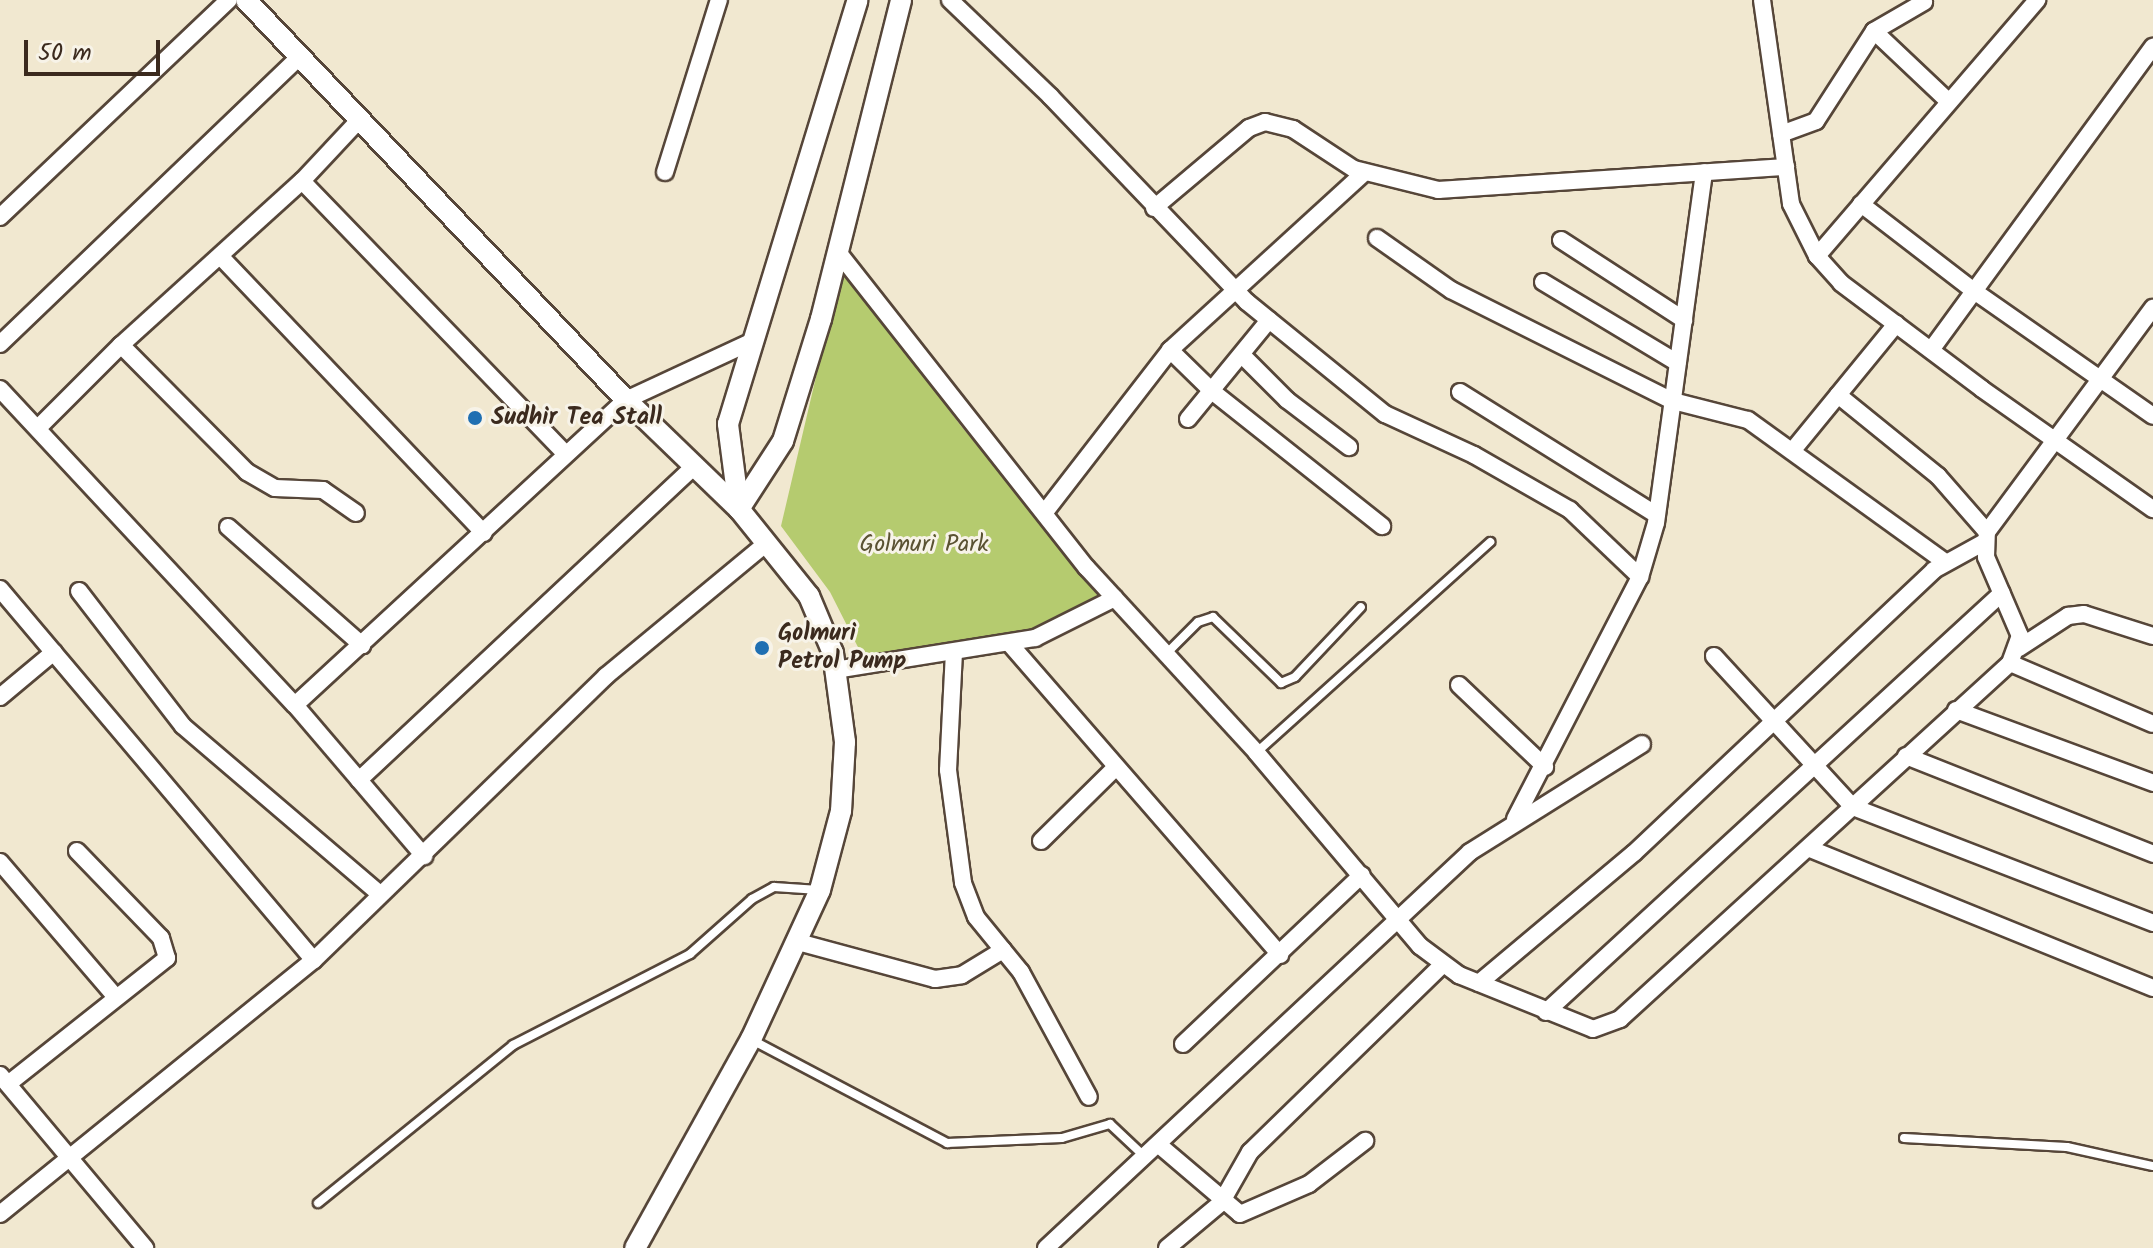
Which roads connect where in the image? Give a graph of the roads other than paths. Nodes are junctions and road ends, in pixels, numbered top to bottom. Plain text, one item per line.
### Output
1 (229, 0) edge
2 (246, 0) edge
3 (719, 0) edge
4 (858, 0) edge
5 (901, 0) edge
6 (950, 0) edge
7 (1762, 0) edge
8 (2037, 0) edge
9 (1924, 2) dead end
10 (1874, 31) junction
11 (2153, 47) edge
12 (300, 56) junction
13 (1949, 102) junction
14 (360, 119) junction
15 (1781, 134) junction
16 (1786, 167) junction
17 (665, 172) dead end
18 (1704, 172) junction
19 (1364, 173) junction
20 (302, 181) junction
21 (1861, 204) junction
22 (1154, 208) junction
23 (0, 217) edge
24 (1377, 238) dead end
25 (1561, 240) dead end
26 (838, 252) junction
27 (1817, 256) junction
28 (221, 257) junction
29 (1543, 282) dead end
30 (1234, 291) junction
31 (1974, 291) junction
32 (2150, 318) edge
33 (1269, 320) junction
34 (1684, 320) junction
35 (1896, 324) junction
36 (755, 340) junction
37 (0, 344) edge
38 (121, 345) junction
39 (1170, 350) junction
40 (1931, 350) junction
41 (1244, 357) junction
42 (1678, 363) junction
43 (2102, 378) junction
44 (0, 389) edge
45 (1213, 392) junction
46 (1460, 392) dead end
47 (1838, 395) junction
48 (626, 400) junction
49 (1673, 401) junction
50 (2153, 416) edge
51 (1188, 419) dead end
52 (39, 427) junction
53 (2060, 439) junction
54 (1349, 447) dead end
55 (1793, 450) junction
56 (565, 453) junction
57 (695, 466) junction
58 (739, 509) junction
59 (2153, 509) edge
60 (1045, 512) junction
61 (356, 513) dead end
62 (1657, 515) junction
63 (1382, 526) dead end
64 (228, 527) dead end
65 (484, 533) junction
66 (1985, 538) junction
67 (1490, 542) dead end
68 (767, 543) junction
69 (1945, 562) junction
70 (1640, 577) junction
71 (0, 589) edge
72 (79, 591) dead end
73 (2002, 593) junction
74 (1115, 598) junction
75 (1361, 607) dead end
76 (2153, 636) edge
77 (1010, 644) junction
78 (362, 645) junction
79 (54, 652) junction
80 (954, 652) junction
81 (1167, 653) junction
82 (1714, 656) dead end
83 (2014, 656) junction
84 (835, 670) junction
85 (1459, 685) dead end
86 (0, 697) edge
87 (295, 705) junction
88 (1956, 710) junction
89 (1773, 720) junction
90 (2153, 724) edge
91 (1642, 744) dead end
92 (1256, 752) junction
93 (1906, 756) junction
94 (1812, 763) junction
95 (1545, 767) junction
96 (1115, 768) junction
97 (359, 780) junction
98 (2153, 783) edge
99 (1853, 807) junction
100 (1514, 822) junction
101 (1041, 841) dead end
102 (1808, 848) junction
103 (77, 851) dead end
104 (2153, 854) edge
105 (424, 856) junction
106 (0, 862) edge
107 (1362, 875) junction
108 (820, 890) junction
109 (380, 894) junction
110 (1398, 917) junction
111 (2153, 923) edge
112 (798, 942) junction
113 (1003, 950) junction
114 (1280, 955) junction
115 (314, 960) junction
116 (1441, 966) junction
117 (1479, 983) junction
118 (2153, 988) edge
119 (115, 996) junction
120 (1546, 1012) junction
121 (751, 1039) junction
122 (1183, 1044) dead end
123 (4, 1079) edge
124 (1089, 1097) dead end
125 (1904, 1138) dead end
126 (1365, 1141) dead end
127 (1159, 1145) junction
128 (73, 1158) junction
129 (1146, 1158) junction
130 (2153, 1166) edge
131 (318, 1203) dead end
132 (1221, 1203) junction
133 (0, 1214) edge
134 (145, 1248) edge
135 (635, 1248) edge
136 (1046, 1248) edge
137 (1167, 1248) edge

1 - 23 street
2 - 12 street
3 - 17 street
4 - 36 street
5 - 26 street
6 - 22 street
7 - 15 street
8 - 13 street
9 - 10 street
10 - 13 street
10 - 15 street
11 - 31 street
12 - 14 street
12 - 37 street
13 - 21 street
14 - 20 street
14 - 48 street
15 - 16 street
16 - 18 street
16 - 27 street
18 - 19 street
18 - 34 street
19 - 22 street
19 - 30 street
20 - 28 street
20 - 56 street
21 - 27 street
21 - 31 street
22 - 30 street
24 - 49 street
25 - 34 street
26 - 58 street
26 - 60 street
27 - 35 street
28 - 38 street
28 - 65 street
29 - 42 street
30 - 33 street
30 - 39 street
31 - 40 street
31 - 43 street
32 - 43 street
33 - 41 street
33 - 70 street
34 - 42 street
35 - 40 street
35 - 47 street
36 - 48 street
36 - 58 street
38 - 52 street
38 - 61 street
39 - 45 street
39 - 60 street
40 - 53 street
41 - 45 street
41 - 54 street
42 - 49 street
43 - 50 street
43 - 53 street
44 - 52 street
45 - 51 street
45 - 63 street
46 - 62 street
47 - 55 street
47 - 66 street
48 - 56 street
48 - 57 street
49 - 55 street
49 - 62 street
52 - 87 street
53 - 59 street
53 - 66 street
55 - 69 street
56 - 65 street
57 - 58 street
57 - 97 street
58 - 68 street
60 - 74 street
62 - 70 street
64 - 78 street
65 - 78 street
66 - 69 street
66 - 73 street
67 - 92 lane
68 - 84 street
68 - 105 street
69 - 89 street
70 - 95 street
71 - 79 street
72 - 109 street
73 - 83 street
73 - 94 street
74 - 77 street
74 - 81 street
75 - 81 lane
76 - 83 street
77 - 80 street
77 - 96 street
78 - 87 street
79 - 86 street
79 - 115 street
80 - 84 street
80 - 113 street
81 - 92 street
82 - 89 street
83 - 88 street
83 - 90 street
84 - 108 street
85 - 95 street
87 - 97 street
88 - 93 street
88 - 98 street
89 - 94 street
89 - 117 street
91 - 100 street
92 - 107 street
93 - 99 street
93 - 104 street
94 - 99 street
94 - 120 street
95 - 100 street
96 - 101 street
96 - 114 street
97 - 105 street
99 - 102 street
99 - 111 street
100 - 110 street
102 - 118 street
102 - 120 street
103 - 119 street
105 - 109 street
106 - 119 street
107 - 110 street
107 - 114 street
108 - 112 street
108 - 131 lane
109 - 115 street
110 - 116 street
110 - 127 street
112 - 113 street
112 - 121 street
113 - 124 street
114 - 122 street
115 - 128 street
116 - 117 street
116 - 132 street
117 - 120 street
119 - 123 street
121 - 129 lane
121 - 135 street
123 - 128 street
125 - 130 lane
126 - 132 street
127 - 129 street
127 - 132 street
128 - 133 street
128 - 134 street
129 - 136 street
132 - 137 street

